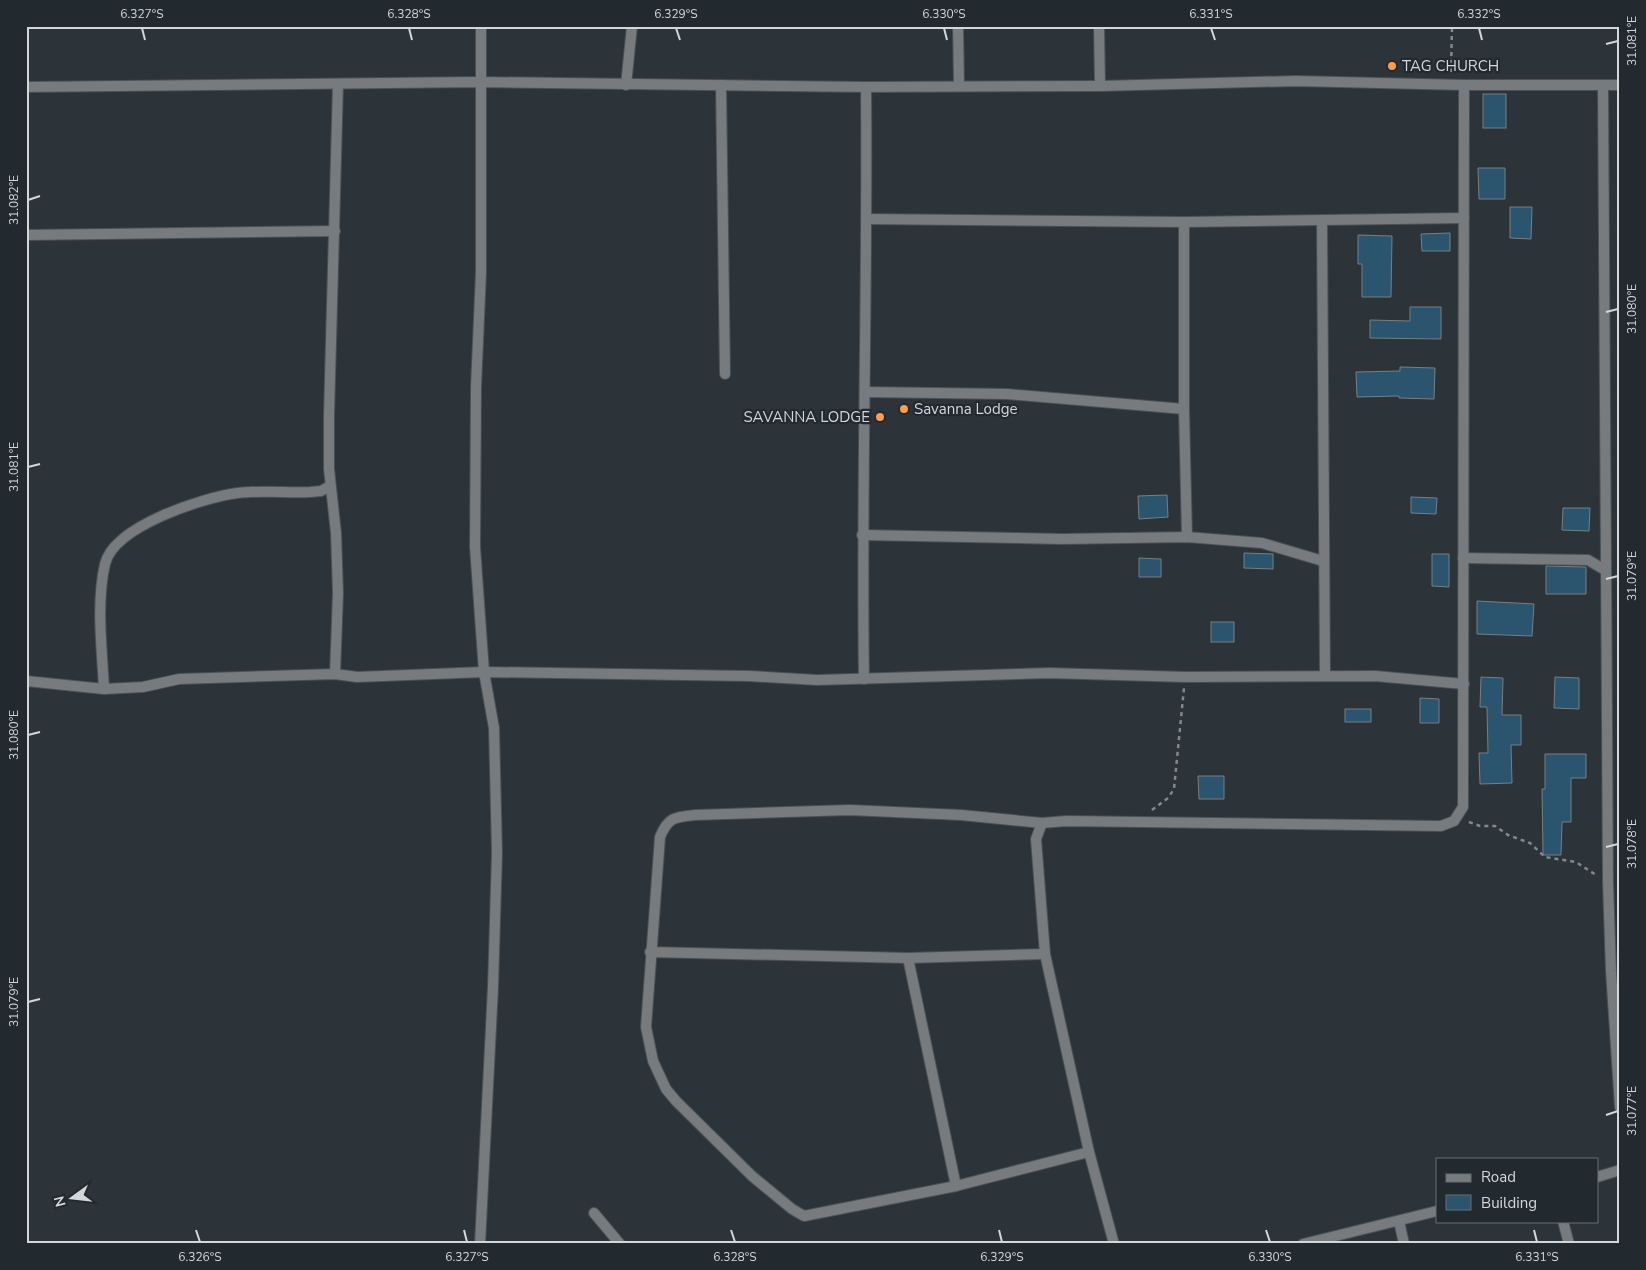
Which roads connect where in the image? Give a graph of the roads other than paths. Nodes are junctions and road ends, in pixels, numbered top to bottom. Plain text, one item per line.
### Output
1 (481, 26) edge
2 (632, 26) edge
3 (958, 26) edge
4 (1099, 26) edge
5 (480, 82) junction
6 (338, 84) junction
7 (626, 85) junction
8 (721, 85) junction
9 (1464, 85) junction
10 (1603, 85) junction
11 (1620, 85) edge
12 (959, 86) junction
13 (1100, 86) junction
14 (26, 87) edge
15 (866, 87) junction
16 (1464, 218) junction
17 (867, 219) junction
18 (1184, 222) junction
19 (1322, 222) junction
20 (335, 231) junction
21 (26, 235) edge
22 (725, 374) dead end
23 (865, 392) junction
24 (1184, 408) junction
25 (330, 486) junction
26 (862, 535) junction
27 (1187, 537) junction
28 (1463, 558) junction
29 (1323, 561) junction
30 (1605, 570) junction
31 (484, 672) junction
32 (335, 674) junction
33 (1325, 676) junction
34 (864, 678) junction
35 (26, 681) edge
36 (1464, 684) junction
37 (104, 689) junction
38 (1042, 823) junction
39 (650, 952) junction
40 (1045, 954) junction
41 (908, 958) junction
42 (1611, 971) junction
43 (1620, 983) edge
44 (1620, 1107) edge
45 (1088, 1152) junction
46 (1620, 1170) edge
47 (1598, 1177) edge
48 (956, 1186) junction
49 (1436, 1211) edge
50 (594, 1213) dead end
51 (1399, 1221) junction
52 (1563, 1222) edge
53 (480, 1244) edge
54 (620, 1244) edge
55 (1114, 1244) edge
56 (1303, 1244) edge
57 (1404, 1244) edge
58 (1569, 1244) edge

1 - 5 street
2 - 7 street
3 - 12 street
4 - 13 street
5 - 6 street
5 - 7 street
5 - 31 street
6 - 14 street
6 - 20 street
7 - 8 street
8 - 15 street
8 - 22 street
9 - 10 street
9 - 13 street
9 - 16 street
10 - 11 street
10 - 30 street
12 - 13 street
12 - 15 street
15 - 17 street
16 - 19 street
16 - 28 street
17 - 18 street
17 - 23 street
18 - 19 street
18 - 24 street
19 - 29 street
20 - 21 street
20 - 25 street
23 - 24 street
23 - 26 street
24 - 27 street
25 - 32 street
25 - 37 street
26 - 27 street
26 - 34 street
27 - 29 street
28 - 30 street
28 - 36 street
29 - 33 street
30 - 42 street
31 - 32 street
31 - 34 street
31 - 53 street
32 - 37 street
33 - 34 street
33 - 36 street
35 - 37 street
36 - 38 street
38 - 39 street
38 - 40 street
39 - 41 street
39 - 48 street
40 - 41 street
40 - 45 street
41 - 48 street
42 - 43 street
42 - 44 street
45 - 48 street
45 - 55 street
46 - 47 street
49 - 51 street
50 - 54 street
51 - 56 street
51 - 57 street
52 - 58 street

